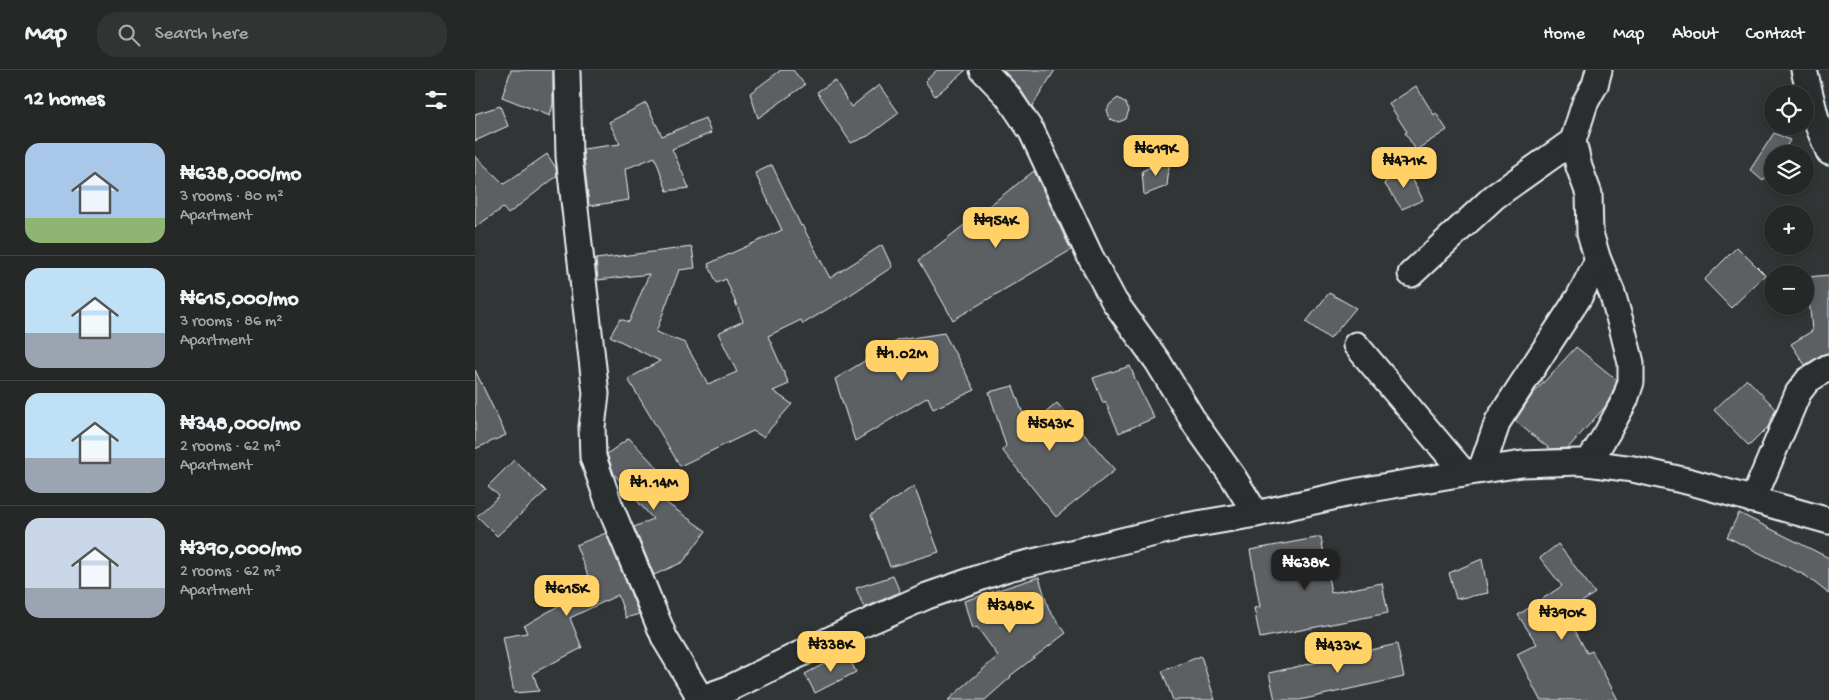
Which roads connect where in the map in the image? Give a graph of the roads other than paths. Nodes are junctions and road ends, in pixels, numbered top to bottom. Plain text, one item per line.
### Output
1 (567, 70) edge
2 (1599, 70) edge
3 (1804, 70) edge
4 (990, 73) edge
5 (1573, 141) junction
6 (1829, 152) edge
7 (1597, 260) junction
8 (1411, 274) dead end
9 (1357, 345) dead end
10 (1829, 367) edge
11 (1588, 463) junction
12 (1472, 472) junction
13 (1753, 500) junction
14 (1256, 514) junction
15 (1829, 521) edge
16 (699, 699) edge

1 - 16 street
2 - 5 street
3 - 6 street
4 - 14 street
5 - 7 street
5 - 8 street
7 - 11 street
7 - 12 street
9 - 12 street
10 - 13 street
11 - 12 street
11 - 13 street
12 - 14 street
13 - 15 street
14 - 16 street

